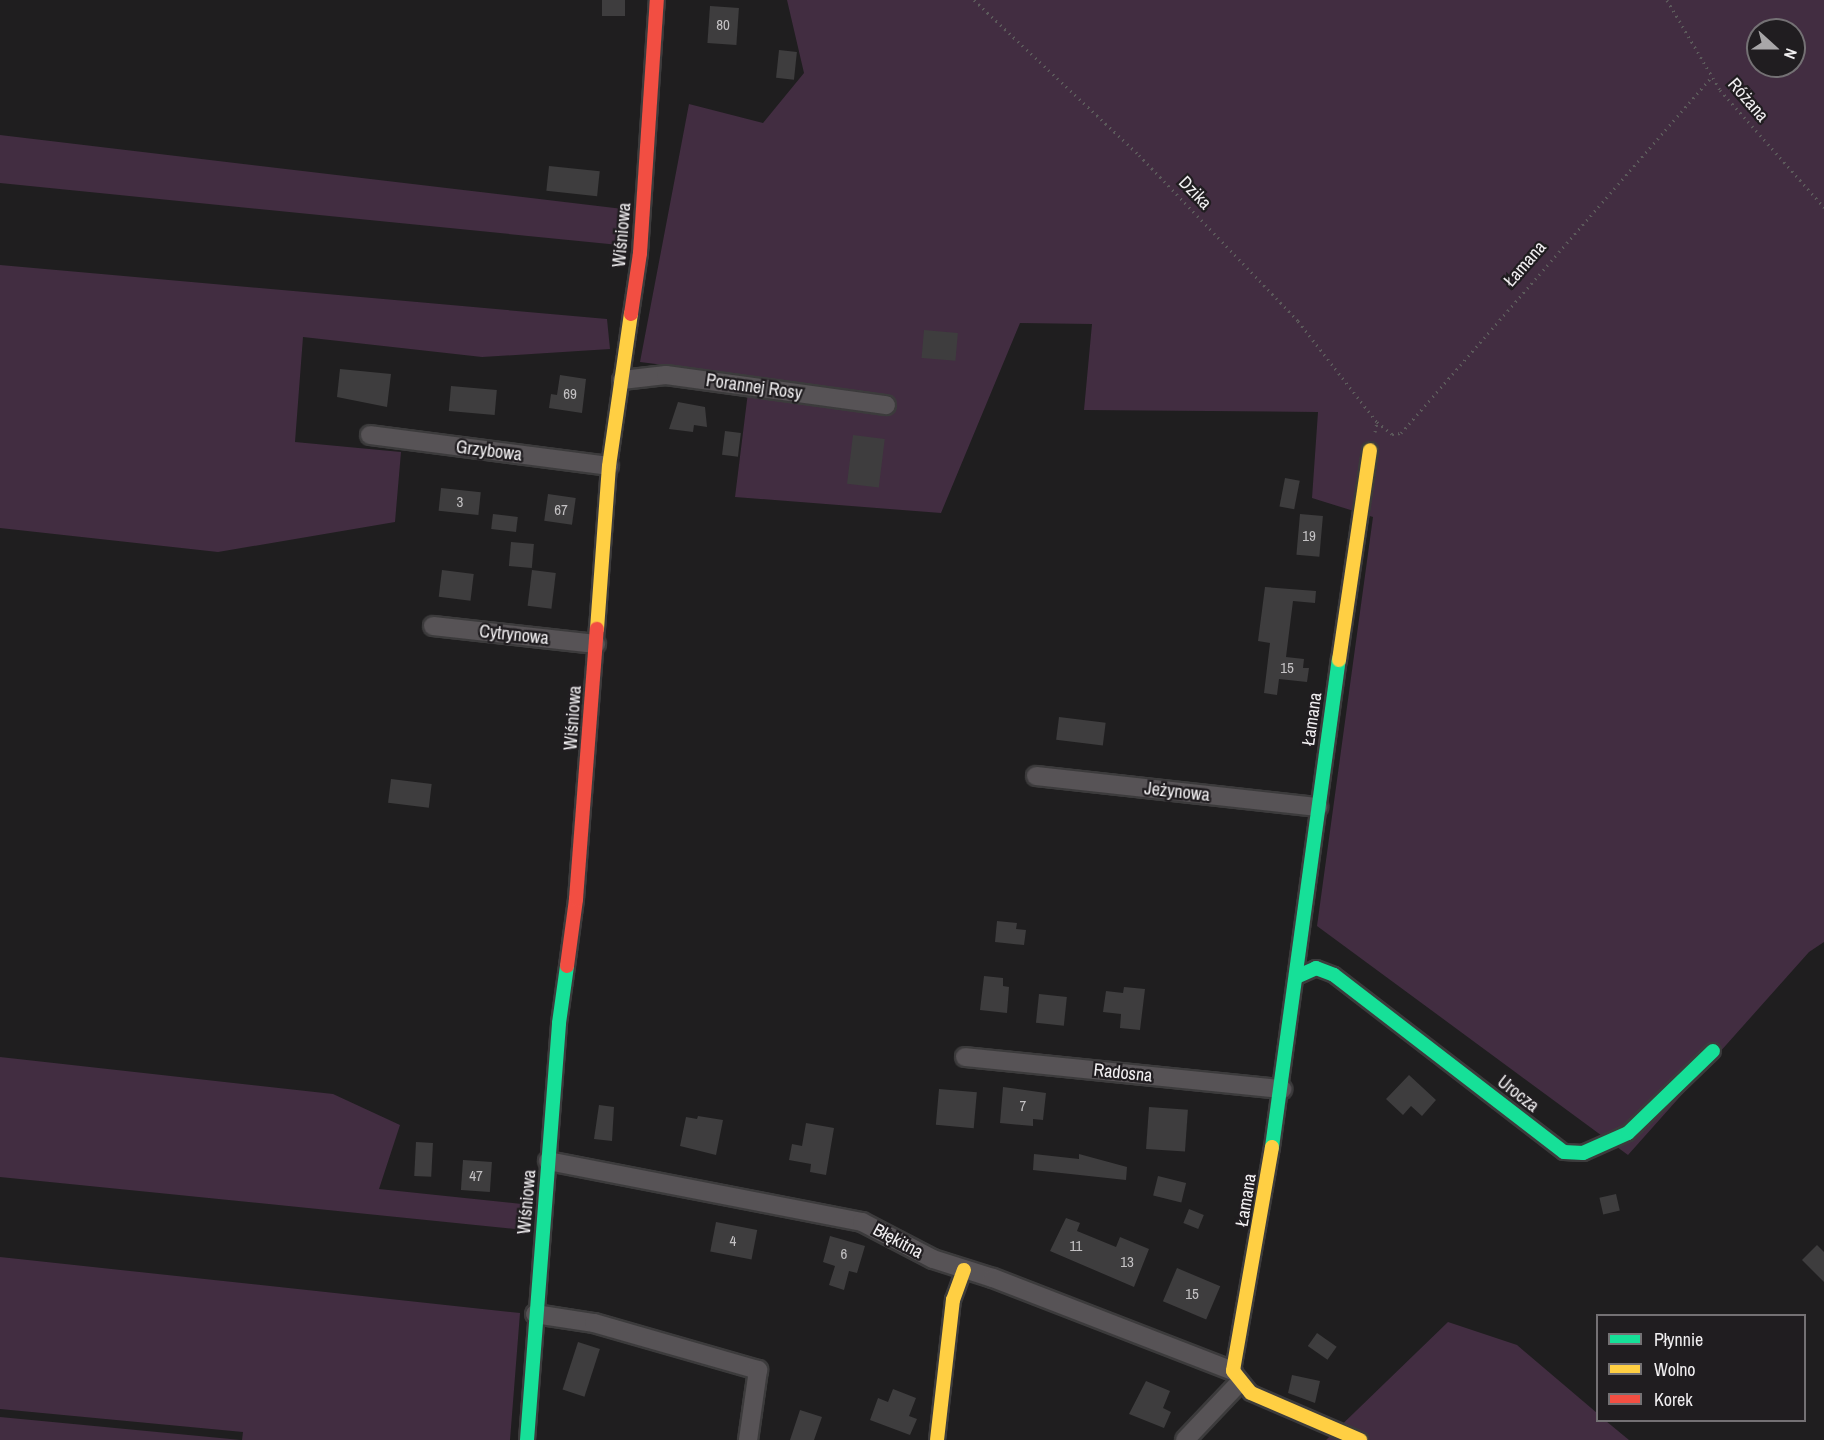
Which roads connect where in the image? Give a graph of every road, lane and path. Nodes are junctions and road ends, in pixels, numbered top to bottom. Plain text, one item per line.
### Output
1 (657, 0) edge
2 (974, 0) edge
3 (1667, 0) edge
4 (1712, 77) junction
5 (1824, 207) edge
6 (622, 380) junction
7 (886, 405) dead end
8 (1377, 422) junction
9 (370, 435) dead end
10 (1370, 450) joint
11 (609, 466) junction
12 (433, 626) dead end
13 (596, 645) junction
14 (1036, 776) dead end
15 (1318, 807) junction
16 (1296, 976) junction
17 (1713, 1051) dead end
18 (965, 1057) dead end
19 (1282, 1089) junction
20 (548, 1161) junction
21 (964, 1270) junction
22 (535, 1314) junction
23 (1236, 1377) junction
24 (527, 1440) edge
25 (748, 1440) edge
26 (937, 1440) edge
27 (1185, 1440) edge
28 (1360, 1440) edge

1 - 6 street, Wiśniowa
2 - 8 path, Dzika
3 - 4 path, Różana
4 - 5 path, Różana
4 - 8 path, Łamana
6 - 7 street, Porannej Rosy
6 - 11 street, Wiśniowa
8 - 10 path
9 - 11 street, Grzybowa
10 - 15 street, Łamana
11 - 13 street, Wiśniowa
12 - 13 street, Cytrynowa
13 - 20 street, Wiśniowa
14 - 15 street, Jeżynowa
15 - 16 street, Łamana
16 - 17 street, Urocza
16 - 19 street, Łamana
18 - 19 street, Radosna
19 - 23 street, Łamana
20 - 21 street, Błękitna
20 - 22 street, Wiśniowa
21 - 23 street, Błękitna
21 - 26 street
22 - 24 street, Wiśniowa
22 - 25 street
23 - 27 street
23 - 28 street

